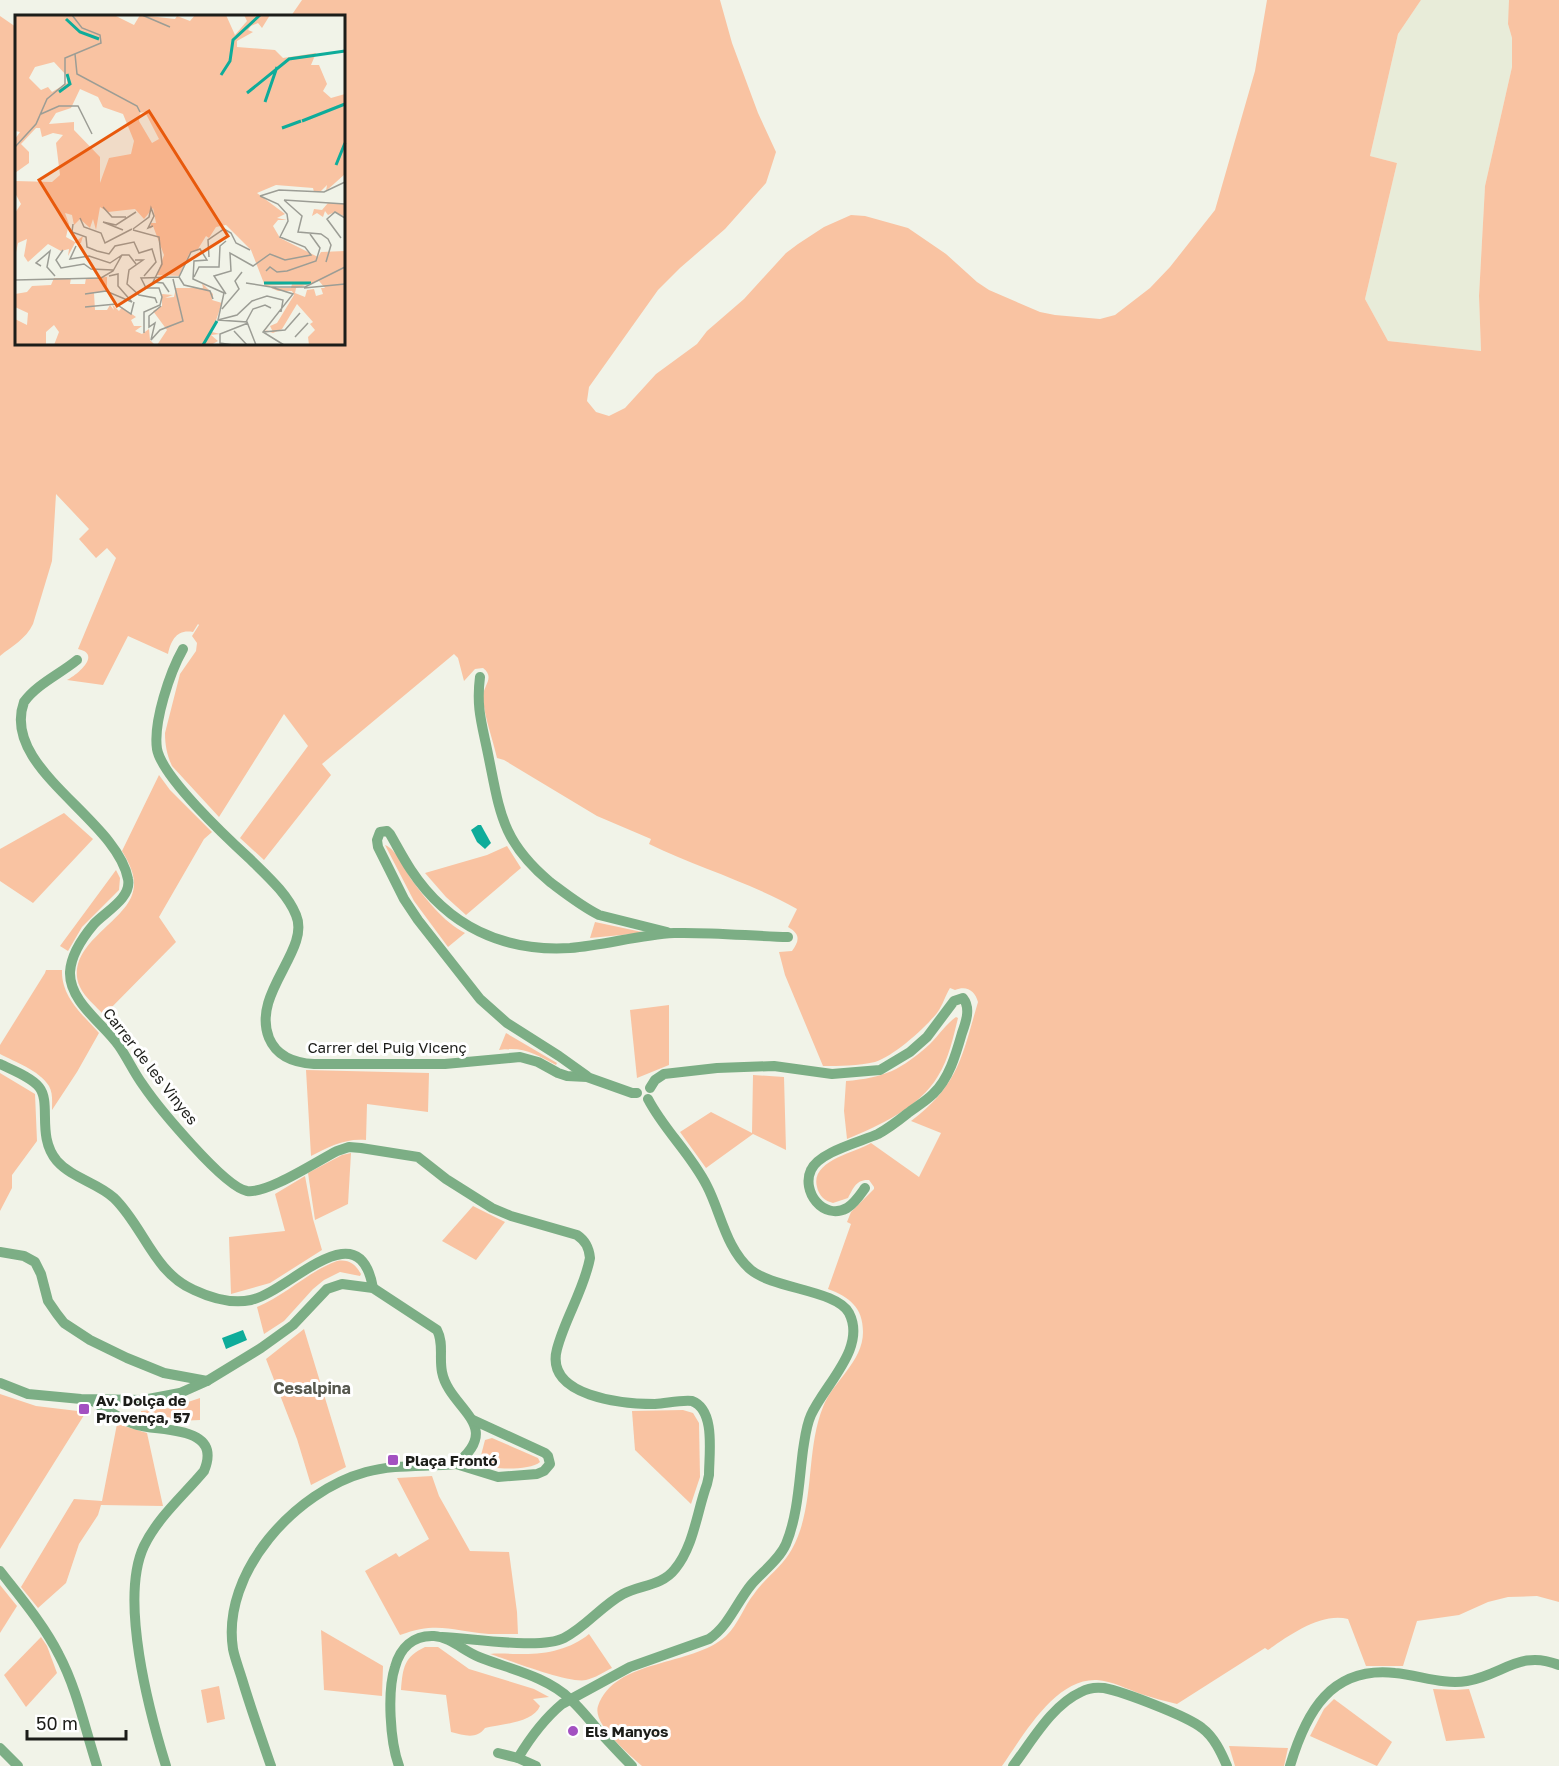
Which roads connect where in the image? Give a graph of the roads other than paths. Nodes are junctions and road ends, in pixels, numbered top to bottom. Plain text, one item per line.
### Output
1 (183, 649) dead end
2 (77, 660) dead end
3 (480, 677) dead end
4 (673, 933) junction
5 (788, 937) dead end
6 (0, 1064) edge
7 (587, 1077) junction
8 (650, 1088) junction
9 (638, 1093) junction
10 (648, 1099) junction
11 (865, 1188) dead end
12 (0, 1252) edge
13 (373, 1288) junction
14 (207, 1381) junction
15 (0, 1383) edge
16 (91, 1400) junction
17 (473, 1420) junction
18 (456, 1464) junction
19 (0, 1571) edge
20 (442, 1637) junction
21 (1559, 1665) edge
22 (571, 1699) junction
23 (0, 1748) edge
24 (498, 1753) dead end
25 (518, 1758) junction
26 (18, 1766) edge
27 (97, 1766) edge
28 (166, 1766) edge
29 (271, 1766) edge
30 (399, 1766) edge
31 (536, 1766) edge
32 (632, 1766) edge
33 (1013, 1766) edge
34 (1227, 1766) edge
35 (1290, 1766) edge

1 - 7 street, Carrer del Puig Vicenç
2 - 20 street, Carrer de les Vinyes
3 - 4 street
4 - 5 street
4 - 7 street
6 - 13 street
7 - 9 street, Carrer del Puig Vicenç
8 - 9 street
8 - 10 street
8 - 11 street
9 - 10 street
10 - 22 street
12 - 14 street
13 - 14 street
13 - 17 street
14 - 16 street
15 - 16 street
16 - 28 street
17 - 18 street
17 - 18 street
18 - 29 street
19 - 27 street
20 - 22 street
20 - 30 street
21 - 35 street
22 - 25 street
22 - 32 street
23 - 26 street
24 - 25 street
25 - 31 street
33 - 34 street

